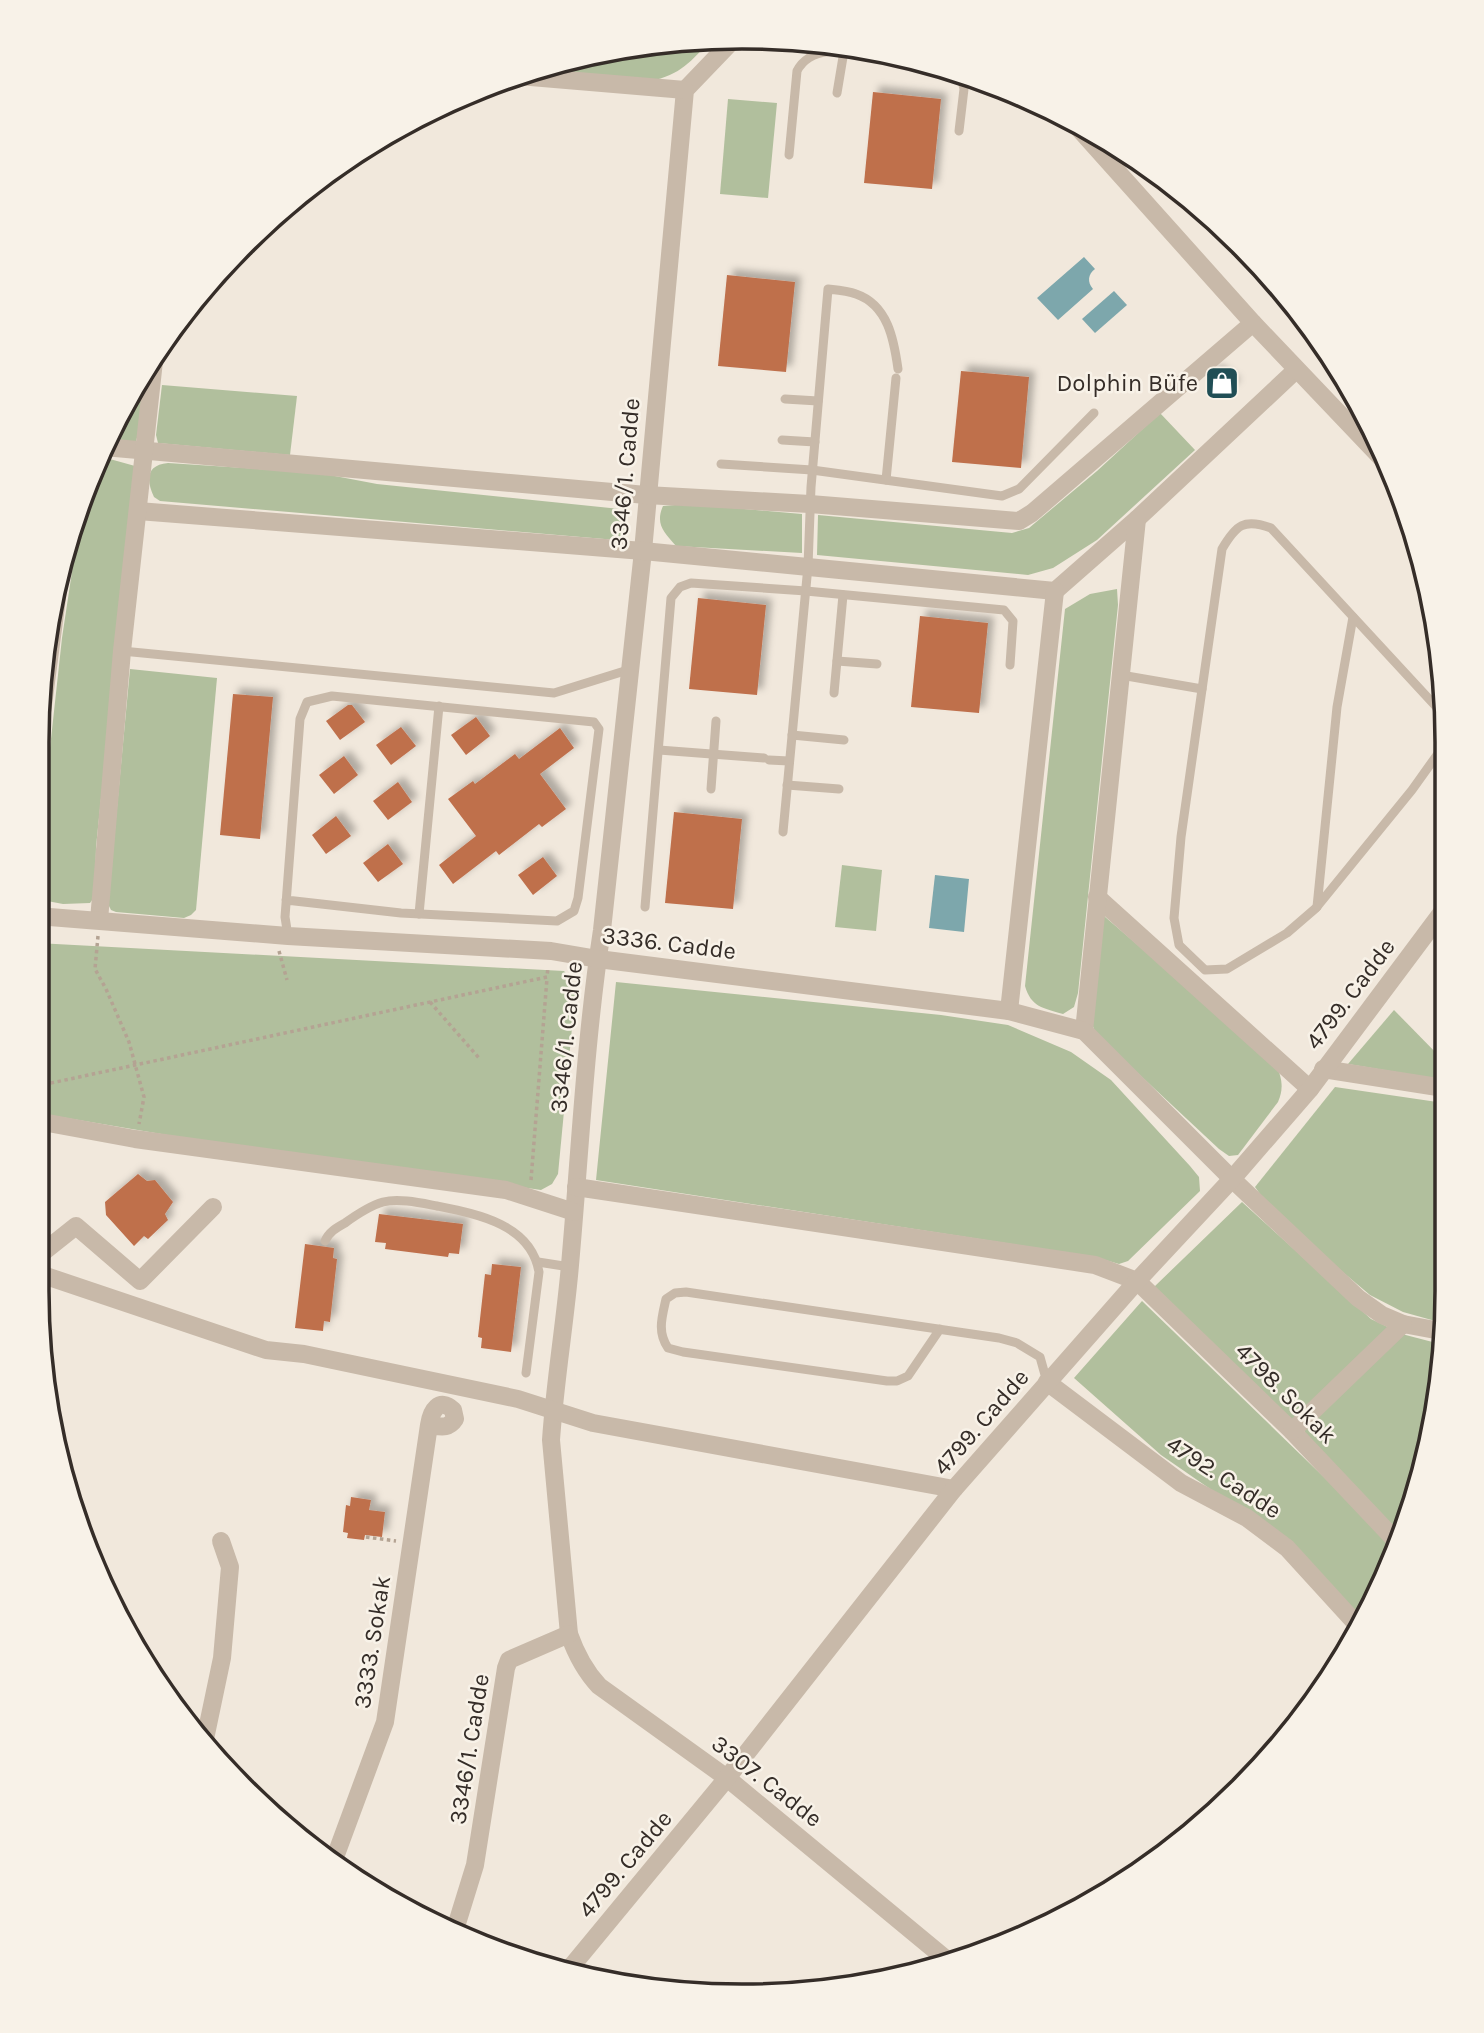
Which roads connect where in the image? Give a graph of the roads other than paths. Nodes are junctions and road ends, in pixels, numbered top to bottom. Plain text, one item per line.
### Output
1 (724, 49) edge
2 (816, 53) edge
3 (844, 57) edge
4 (545, 78) edge
5 (963, 85) edge
6 (685, 90) junction
7 (837, 93) dead end
8 (959, 131) dead end
9 (1096, 147) edge
10 (789, 155) dead end
11 (1253, 323) junction
12 (1296, 370) junction
13 (152, 379) edge
14 (785, 399) dead end
15 (818, 401) junction
16 (1094, 413) dead end
17 (782, 440) dead end
18 (815, 442) junction
19 (1368, 444) edge
20 (114, 448) edge
21 (144, 451) junction
22 (721, 464) dead end
23 (812, 470) junction
24 (887, 480) junction
25 (646, 495) junction
26 (810, 504) junction
27 (138, 511) junction
28 (1137, 519) junction
29 (643, 551) junction
30 (808, 566) junction
31 (806, 591) junction
32 (1055, 591) junction
33 (843, 595) junction
34 (1353, 617) junction
35 (122, 651) junction
36 (837, 661) junction
37 (877, 664) dead end
38 (1010, 665) dead end
39 (631, 669) junction
40 (1121, 674) junction
41 (1202, 689) junction
42 (834, 693) dead end
43 (1434, 705) edge
44 (439, 706) junction
45 (716, 721) dead end
46 (792, 735) junction
47 (844, 740) dead end
48 (659, 750) junction
49 (714, 754) junction
50 (1435, 758) edge
51 (789, 761) junction
52 (787, 785) junction
53 (711, 789) dead end
54 (839, 789) dead end
55 (783, 832) dead end
56 (1097, 897) junction
57 (286, 900) junction
58 (645, 906) dead end
59 (1316, 908) junction
60 (419, 914) junction
61 (49, 917) edge
62 (99, 920) junction
63 (1435, 922) edge
64 (281, 935) junction
65 (598, 959) junction
66 (1009, 1011) junction
67 (1084, 1031) junction
68 (1324, 1069) junction
69 (1435, 1087) edge
70 (1310, 1089) junction
71 (49, 1123) edge
72 (1232, 1179) junction
73 (576, 1187) junction
74 (214, 1207) dead end
75 (574, 1212) junction
76 (325, 1241) dead end
77 (49, 1247) edge
78 (538, 1262) junction
79 (570, 1267) junction
80 (49, 1277) edge
81 (1137, 1280) junction
82 (1403, 1324) junction
83 (940, 1329) junction
84 (1434, 1330) edge
85 (526, 1373) dead end
86 (1047, 1382) junction
87 (553, 1411) junction
88 (429, 1425) dead end
89 (1292, 1431) junction
90 (954, 1489) junction
91 (1390, 1535) edge
92 (221, 1541) dead end
93 (1352, 1619) edge
94 (569, 1634) junction
95 (207, 1731) edge
96 (727, 1778) junction
97 (337, 1853) edge
98 (457, 1923) edge
99 (940, 1954) edge
100 (574, 1963) edge

1 - 6 street
2 - 10 lane
3 - 7 lane
4 - 6 street
5 - 8 lane
6 - 25 street, 3346/1. Cadde
9 - 11 street
11 - 12 street
11 - 26 street
12 - 19 street
12 - 28 street
13 - 21 street
14 - 15 lane
15 - 18 lane
15 - 24 lane
16 - 24 lane
17 - 18 lane
18 - 23 lane
20 - 21 street
21 - 25 street
21 - 27 street
22 - 23 lane
23 - 24 lane
23 - 26 lane
25 - 26 street
25 - 29 street, 3346/1. Cadde
26 - 30 lane
27 - 29 street
27 - 35 street
28 - 32 street
28 - 40 street
29 - 30 street
29 - 39 street, 3346/1. Cadde
30 - 31 lane
30 - 32 street
31 - 33 lane
31 - 46 lane
31 - 48 lane
32 - 66 street
33 - 36 lane
33 - 38 lane
34 - 41 lane
34 - 43 lane
34 - 59 lane
35 - 39 lane
35 - 62 street
36 - 37 lane
36 - 42 lane
39 - 65 street, 3346/1. Cadde
40 - 41 lane
40 - 56 street
41 - 59 lane
44 - 57 lane
44 - 60 lane
44 - 60 lane
45 - 49 lane
46 - 47 lane
46 - 51 lane
48 - 49 lane
48 - 58 lane
49 - 51 lane
49 - 53 lane
50 - 59 lane
51 - 52 lane
52 - 54 lane
52 - 55 lane
56 - 67 street
56 - 70 street
57 - 60 lane
57 - 64 lane
61 - 62 street, 3336. Cadde
62 - 64 street, 3336. Cadde
63 - 68 street, 4799. Cadde
64 - 65 street, 3336. Cadde
65 - 66 street, 3336. Cadde
65 - 73 street, 3346/1. Cadde
66 - 67 street, 3336. Cadde
67 - 72 street
68 - 69 street
68 - 70 street, 4799. Cadde
70 - 72 street, 4799. Cadde
71 - 75 street
72 - 81 street, 4799. Cadde
72 - 82 street
73 - 75 street, 3346/1. Cadde
73 - 81 street
74 - 77 street
75 - 79 street, 3346/1. Cadde
76 - 78 lane
78 - 79 lane
78 - 85 lane
79 - 87 street, 3346/1. Cadde
80 - 87 street
81 - 86 street, 4799. Cadde
81 - 89 street, 4798. Sokak
82 - 84 street
82 - 89 street
83 - 83 lane
83 - 86 lane
86 - 90 street, 4799. Cadde
86 - 93 street, 4792. Cadde
87 - 90 street
87 - 94 street, 3346/1. Cadde
88 - 97 street, 3333. Sokak
89 - 91 street, 4798. Sokak
90 - 96 street, 4799. Cadde
92 - 95 street
94 - 96 street, 3307. Cadde
94 - 98 street, 3346/1. Cadde
96 - 99 street, 3307. Cadde
96 - 100 street, 4799. Cadde

